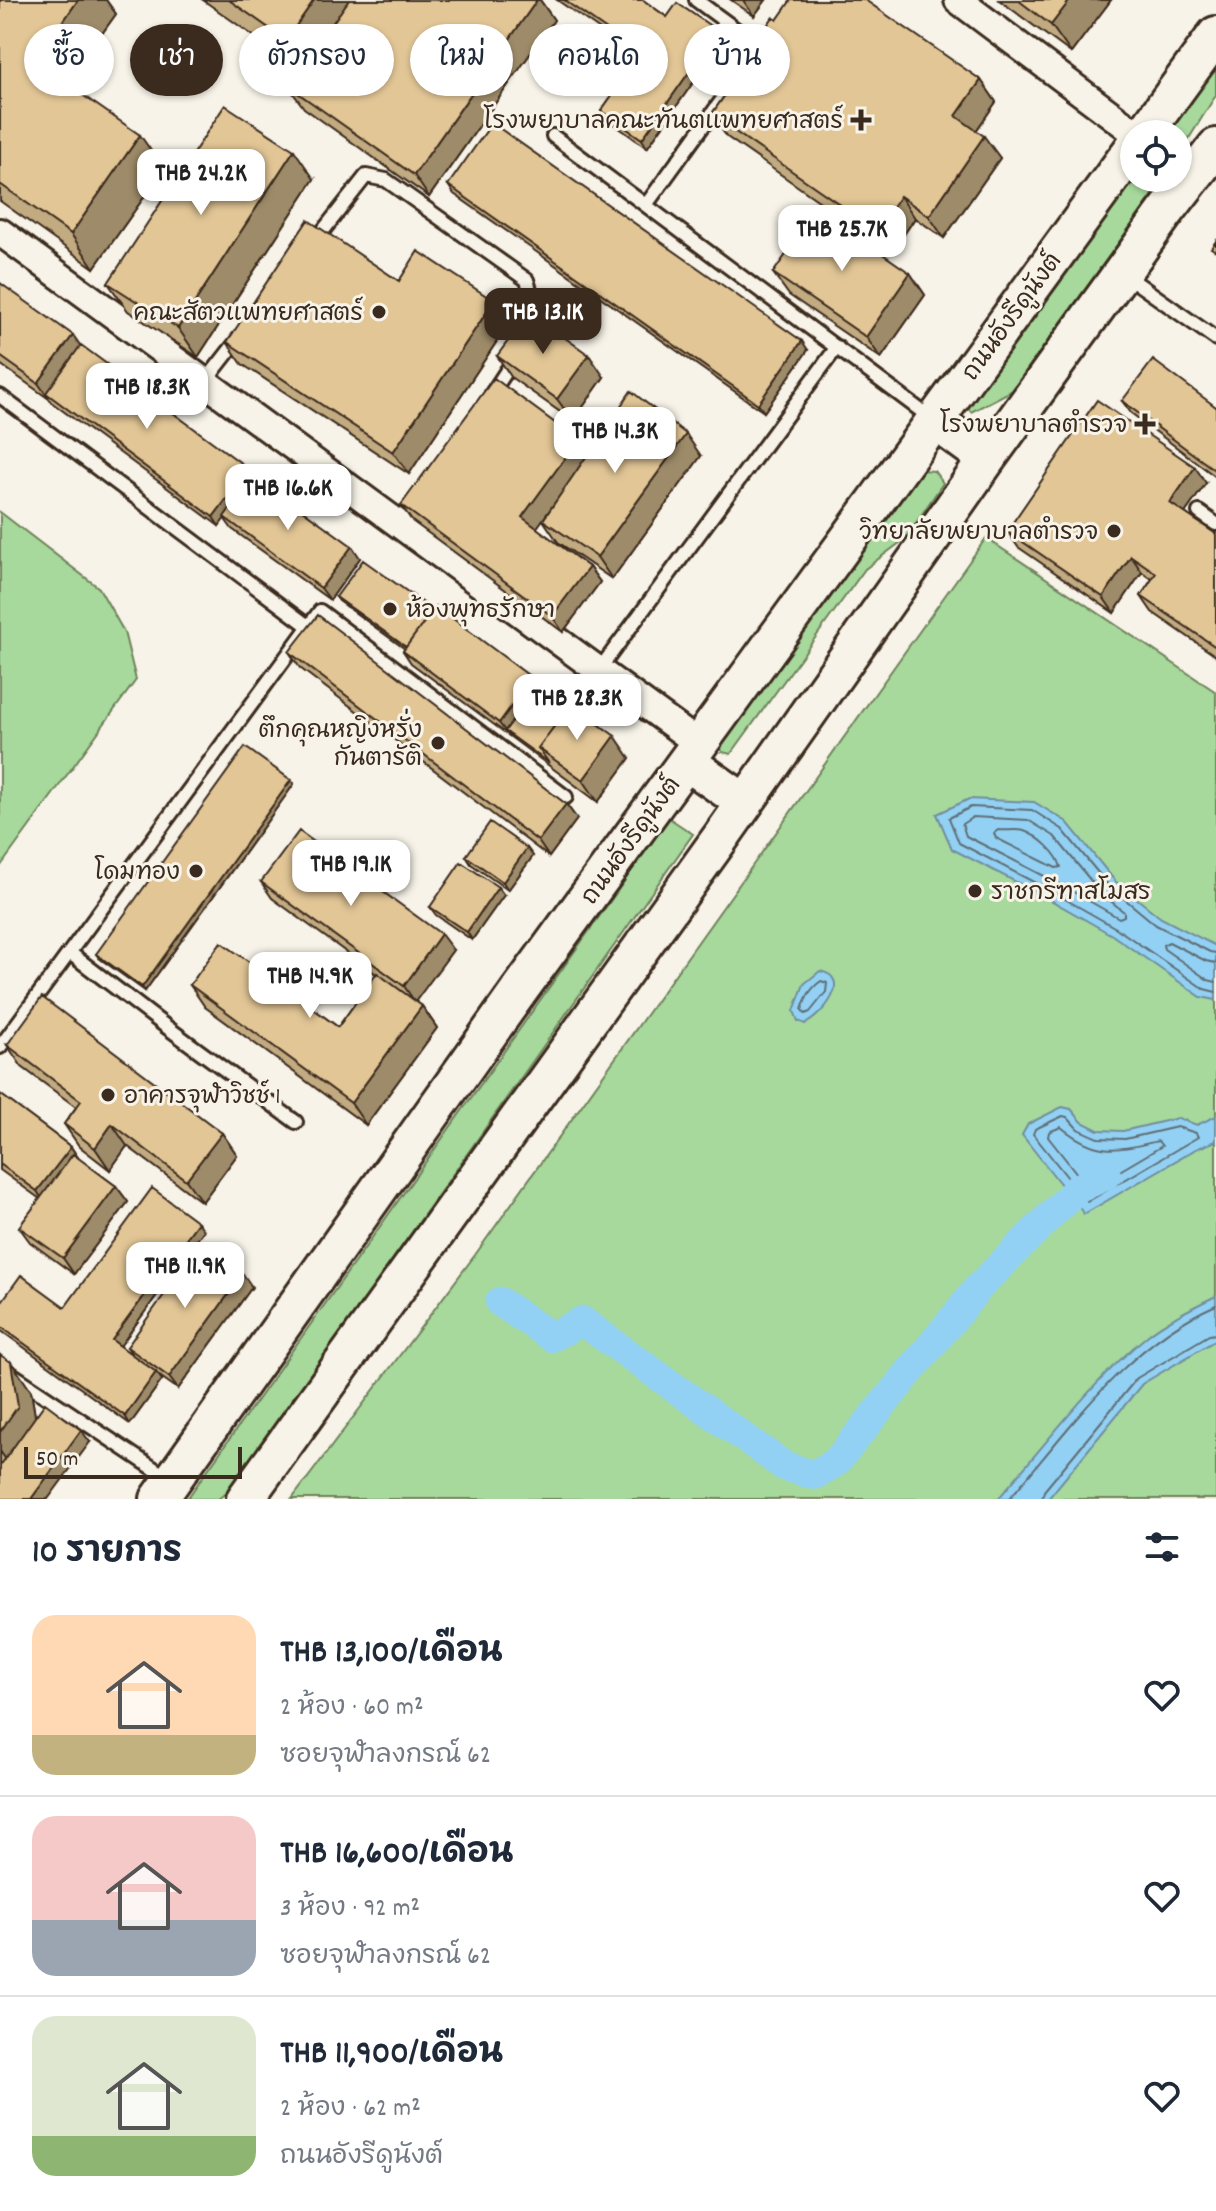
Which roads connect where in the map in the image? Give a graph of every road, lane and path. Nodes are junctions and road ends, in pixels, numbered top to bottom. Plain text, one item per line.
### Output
1 (696, 0) edge
2 (958, 0) edge
3 (729, 24) edge
4 (1216, 35) edge
5 (724, 96) edge
6 (1154, 120) edge
7 (1120, 121) edge
8 (553, 136) dead end
9 (1216, 147) edge
10 (1120, 166) edge
11 (646, 205) junction
12 (0, 232) edge
13 (309, 248) edge
14 (1122, 273) junction
15 (252, 321) edge
16 (1216, 339) edge
17 (837, 347) junction
18 (205, 382) junction
19 (0, 396) edge
20 (488, 398) edge
21 (935, 421) junction
22 (987, 459) junction
23 (1199, 512) dead end
24 (1216, 524) edge
25 (308, 626) junction
26 (599, 670) junction
27 (693, 753) junction
28 (566, 797) edge
29 (745, 803) junction
30 (70, 953) junction
31 (0, 1047) edge
32 (296, 1122) dead end
33 (0, 1366) edge
34 (166, 1490) edge
35 (245, 1499) edge

1 - 3 lane
2 - 7 street
4 - 6 main road
5 - 11 lane
8 - 11 lane
9 - 14 main road
10 - 21 main road, ถนนอังรีดูนังต์
11 - 17 lane
12 - 18 street
13 - 20 lane
14 - 16 lane
14 - 22 main road
15 - 18 lane
17 - 21 lane
17 - 26 lane
18 - 26 street
19 - 25 lane
21 - 22 main road
21 - 27 main road, ถนนอังรีดูนังต์
22 - 29 main road
23 - 24 lane
25 - 28 lane
25 - 30 lane
26 - 27 street
27 - 29 main road
27 - 34 main road, ถนนอังรีดูนังต์
29 - 35 main road
30 - 31 lane
30 - 32 lane
33 - 34 lane

